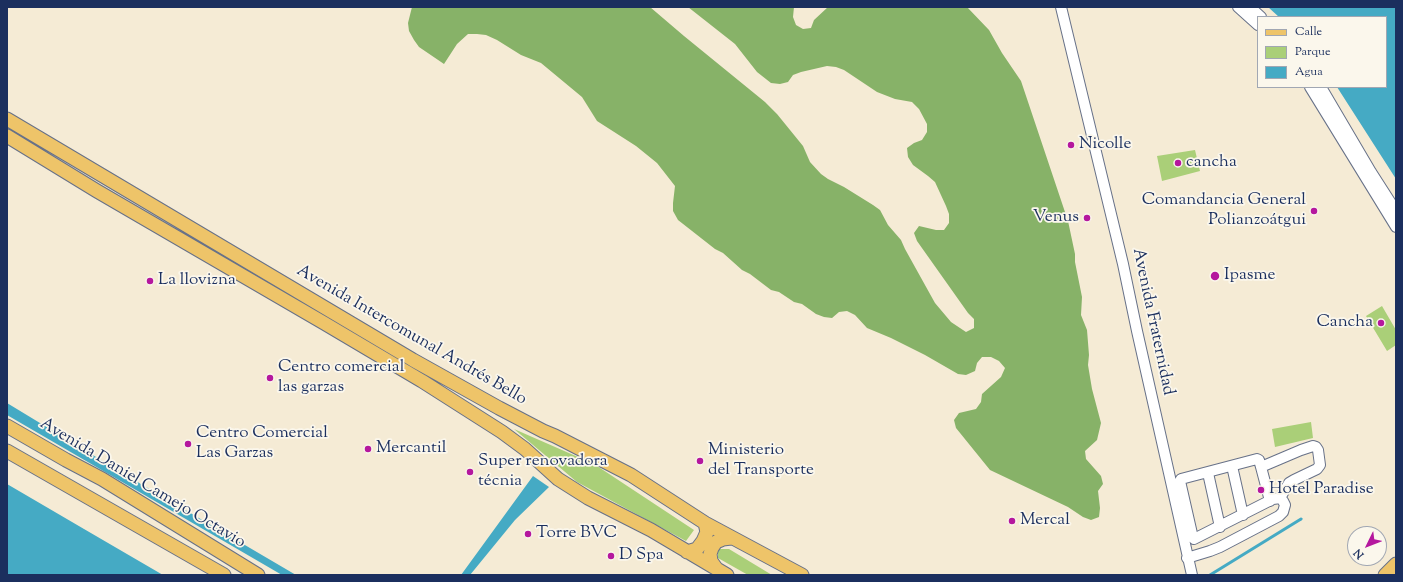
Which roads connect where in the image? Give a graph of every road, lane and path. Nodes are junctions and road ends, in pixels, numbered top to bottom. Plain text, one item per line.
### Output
1 (1061, 7) edge
2 (1238, 7) edge
3 (1250, 7) edge
4 (1260, 16) edge
5 (1257, 24) edge
6 (1311, 88) edge
7 (1322, 88) edge
8 (7, 119) edge
9 (7, 136) edge
10 (1396, 211) edge
11 (1396, 227) edge
12 (7, 426) edge
13 (7, 451) edge
14 (1232, 466) junction
15 (1261, 467) junction
16 (1208, 472) junction
17 (1275, 500) junction
18 (1244, 514) junction
19 (705, 523) junction
20 (1220, 527) junction
21 (731, 538) junction
22 (687, 552) junction
23 (1187, 558) junction
24 (722, 572) edge
25 (1191, 573) edge
26 (224, 575) edge
27 (258, 575) edge
28 (802, 575) edge

1 - 23 street, Avenida Fraternidad
2 - 5 street
3 - 4 street
6 - 11 street
7 - 10 street
8 - 19 main road, Avenida Intercomunal Andrés Bello
9 - 22 main road, Avenida Intercomunal Andrés Bello
12 - 27 main road, Avenida Daniel Camejo Octavio
13 - 26 main road, Avenida Daniel Camejo Octavio
14 - 15 street
14 - 16 street
14 - 18 street
15 - 17 street
15 - 17 street
16 - 20 street
16 - 20 street
17 - 18 street
17 - 23 street
18 - 20 street
19 - 21 main road, Avenida Intercomunal Andrés Bello
19 - 22 main road
21 - 24 main road
21 - 28 main road, Avenida Intercomunal Andrés Bello
22 - 24 main road, Avenida Intercomunal Andrés Bello
23 - 25 street, Avenida Fraternidad

